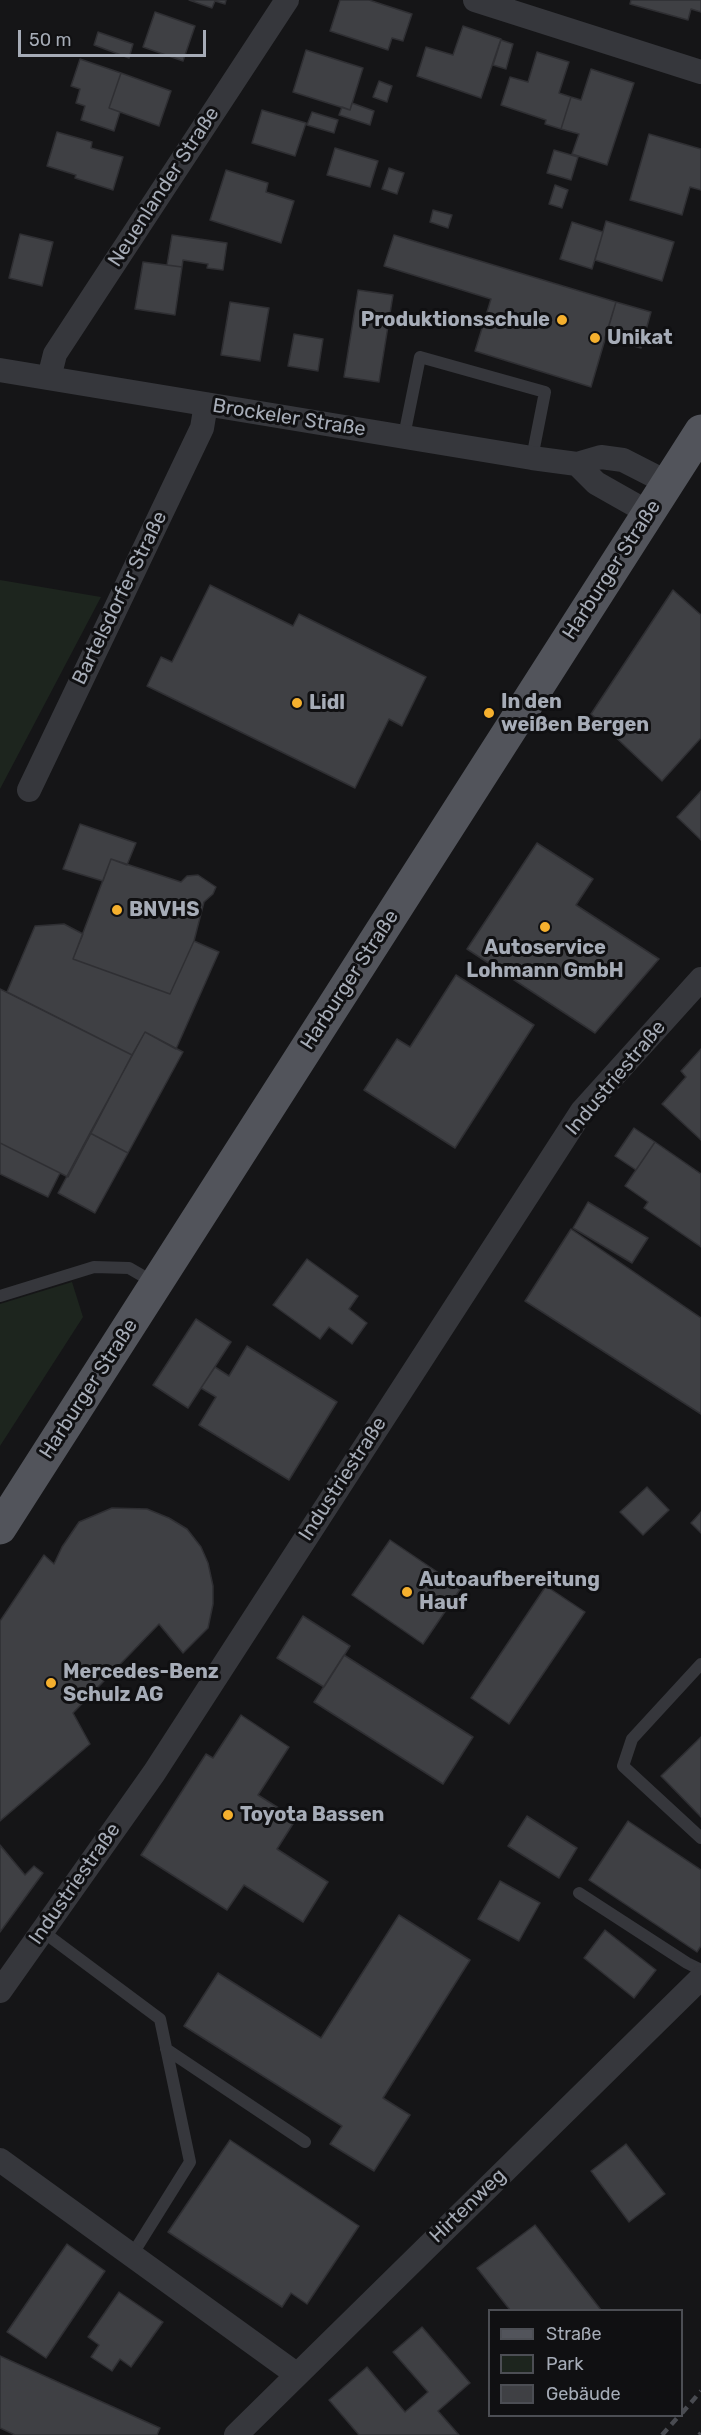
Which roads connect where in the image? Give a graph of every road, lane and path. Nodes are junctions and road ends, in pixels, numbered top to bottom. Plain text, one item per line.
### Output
1 (287, 0) edge
2 (475, 0) edge
3 (701, 72) edge
4 (0, 370) edge
5 (49, 378) junction
6 (207, 404) junction
7 (404, 436) junction
8 (698, 444) edge
9 (532, 458) junction
10 (577, 464) junction
11 (668, 483) junction
12 (649, 513) junction
13 (29, 790) dead end
14 (701, 979) edge
15 (156, 1284) junction
16 (0, 1296) edge
17 (0, 1528) edge
18 (701, 1664) edge
19 (701, 1838) edge
20 (579, 1893) dead end
21 (42, 1931) junction
22 (701, 1970) edge
23 (701, 1978) edge
24 (0, 1991) edge
25 (166, 2049) junction
26 (305, 2142) dead end
27 (0, 2160) edge
28 (132, 2255) junction
29 (296, 2374) junction
30 (236, 2435) edge

1 - 5 street, Neuenlander Straße
2 - 3 street
4 - 5 street, Brockeler Straße
5 - 6 street, Brockeler Straße
6 - 7 street, Brockeler Straße
6 - 13 street, Bartelsdorfer Straße
7 - 9 street, Brockeler Straße
7 - 9 lane
8 - 11 main road, Harburger Straße
9 - 10 street, Brockeler Straße
10 - 11 street, Brockeler Straße
10 - 12 street
11 - 12 main road, Harburger Straße
12 - 15 main road, Harburger Straße
14 - 21 street, Industriestraße
15 - 16 lane
15 - 17 main road, Harburger Straße
18 - 19 lane
20 - 22 lane
21 - 24 street, Industriestraße
21 - 25 lane
23 - 29 street, Hirtenweg
25 - 26 lane
25 - 28 lane
27 - 28 street
28 - 29 street
29 - 30 street, Hirtenweg

